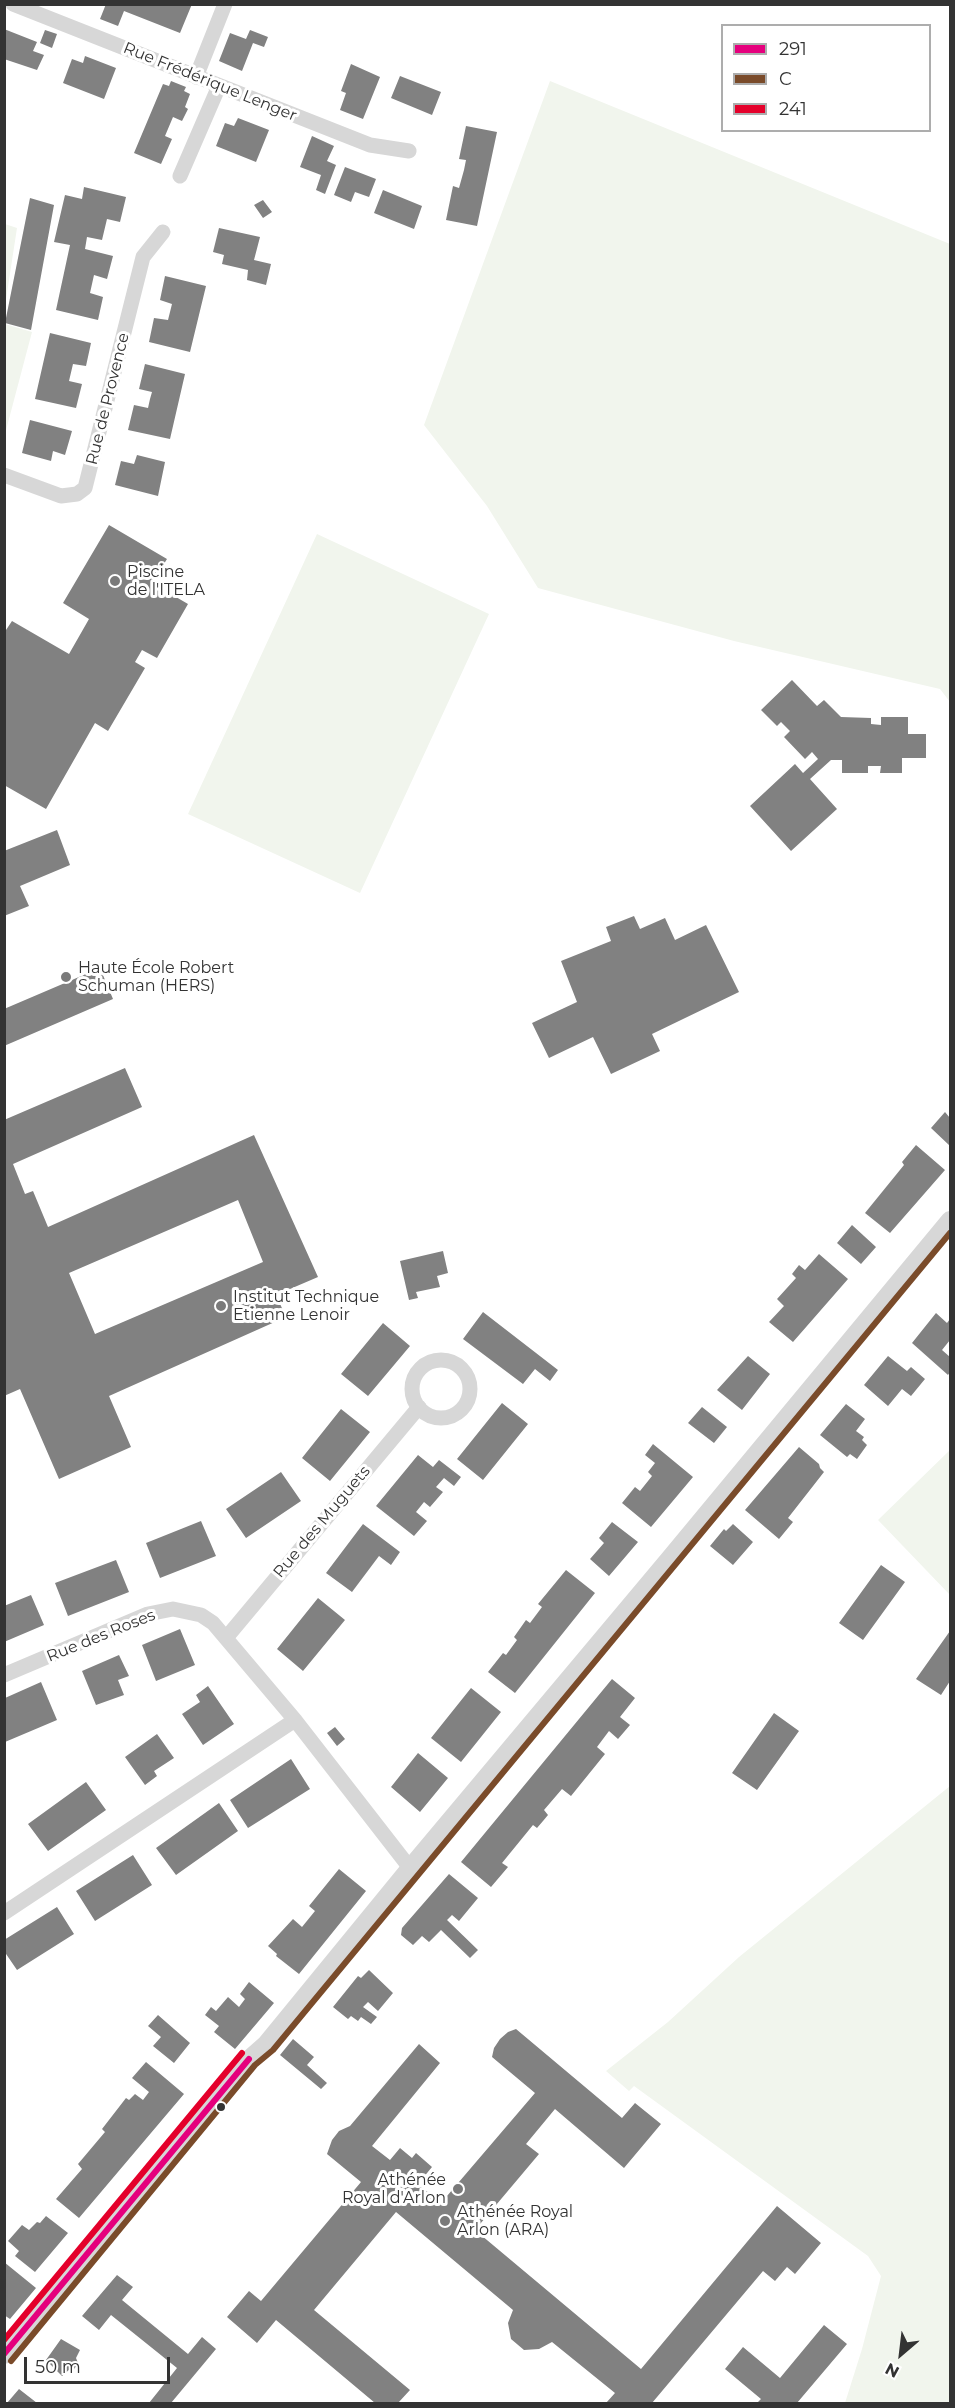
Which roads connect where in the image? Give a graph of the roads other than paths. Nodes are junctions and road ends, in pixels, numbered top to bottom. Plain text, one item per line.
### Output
1 (13, 4) edge
2 (225, 4) edge
3 (196, 77) junction
4 (219, 86) junction
5 (408, 151) dead end
6 (180, 176) dead end
7 (163, 232) dead end
8 (4, 476) edge
9 (951, 1220) edge
10 (418, 1407) dead end
11 (226, 1638) junction
12 (4, 1675) edge
13 (295, 1720) junction
14 (410, 1868) junction
15 (4, 1913) edge
16 (4, 2355) edge

1 - 3 street, Rue Frédérique Lenger
2 - 3 street
3 - 4 street, Rue Frédérique Lenger
4 - 5 street, Rue Frédérique Lenger
4 - 6 street
7 - 8 street, Rue de Provence
9 - 14 street
10 - 11 street, Rue des Muguets
11 - 12 street, Rue des Roses
11 - 13 street, Rue des Roses
13 - 14 street, Rue des Roses
13 - 15 street
14 - 16 street

